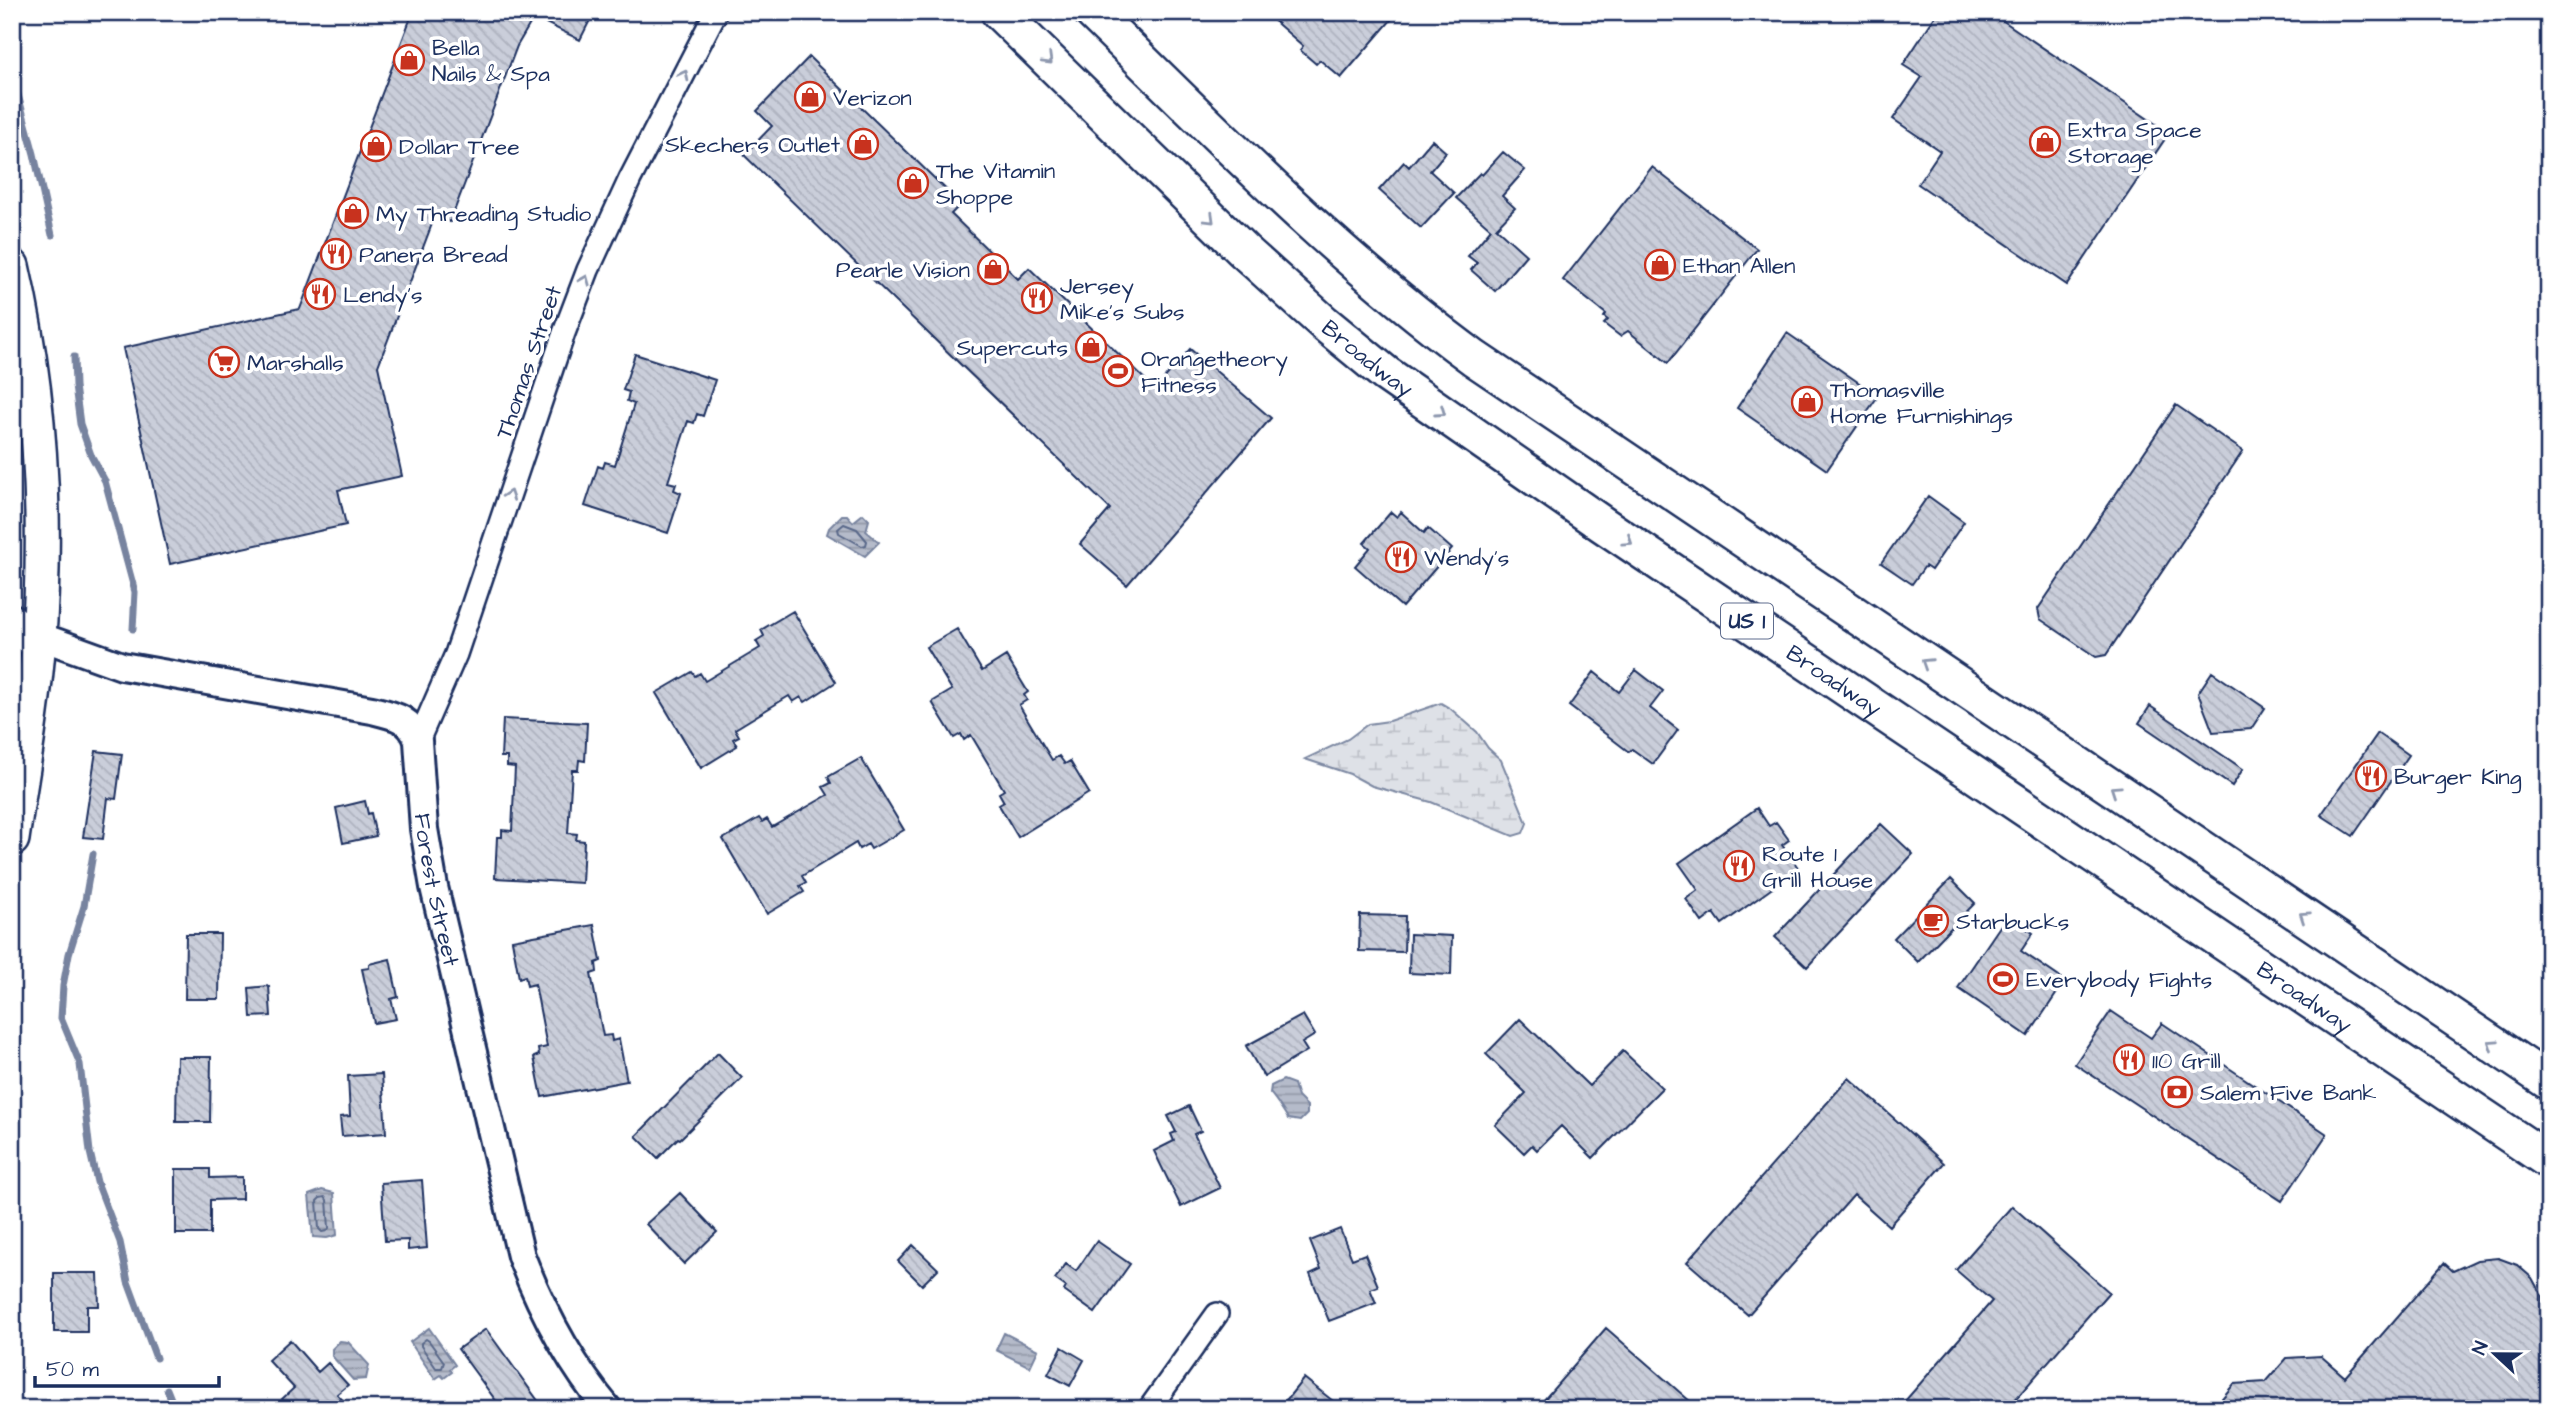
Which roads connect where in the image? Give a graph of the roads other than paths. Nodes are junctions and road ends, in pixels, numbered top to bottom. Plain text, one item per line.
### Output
1 (716, 12) edge
2 (999, 12) edge
3 (1092, 12) edge
4 (12, 266) edge
5 (12, 614) edge
6 (26, 640) edge
7 (418, 741) junction
8 (12, 839) edge
9 (2549, 1082) edge
10 (2549, 1161) edge
11 (1217, 1314) dead end
12 (608, 1409) edge
13 (1149, 1409) edge

7 -> 1 street, Thomas Street
2 -> 10 highway, Broadway / US 1
9 -> 3 highway
4 - 6 main road
5 - 6 street
6 - 7 street
6 - 8 main road
7 - 12 street, Forest Street
11 - 13 street

